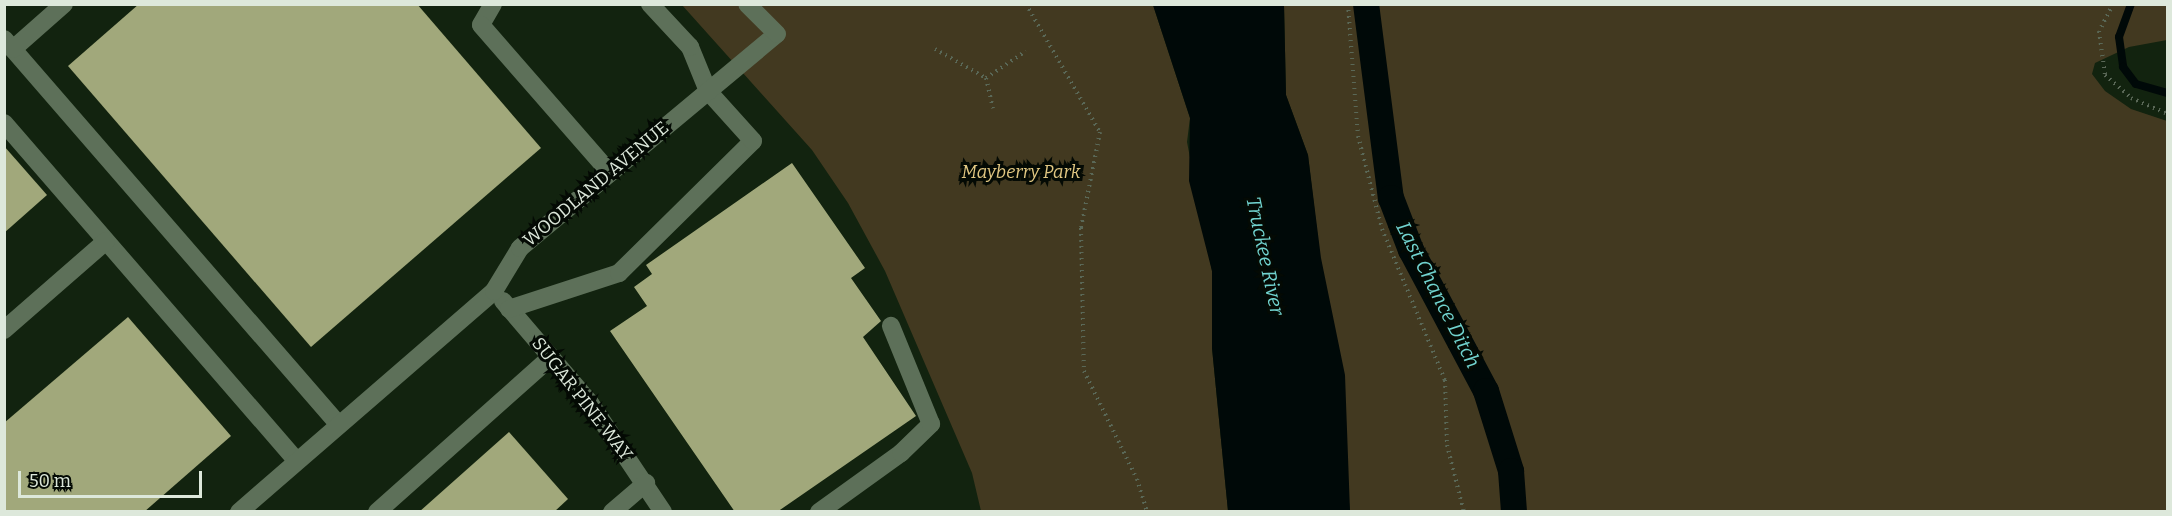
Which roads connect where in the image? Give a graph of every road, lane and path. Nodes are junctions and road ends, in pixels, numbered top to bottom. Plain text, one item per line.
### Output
1 (64, 4) edge
2 (493, 4) edge
3 (650, 4) edge
4 (747, 4) edge
5 (1026, 4) edge
6 (1348, 4) edge
7 (2113, 4) edge
8 (9, 44) edge
9 (935, 49) dead end
10 (1026, 51) dead end
11 (986, 78) junction
12 (708, 91) junction
13 (993, 108) dead end
14 (2168, 114) edge
15 (4, 123) edge
16 (610, 173) junction
17 (106, 241) junction
18 (494, 291) junction
19 (509, 309) junction
20 (891, 326) dead end
21 (4, 330) edge
22 (551, 357) junction
23 (339, 426) junction
24 (297, 461) junction
25 (646, 483) junction
26 (239, 512) edge
27 (377, 512) edge
28 (612, 512) edge
29 (663, 512) edge
30 (819, 512) edge
31 (1147, 512) edge
32 (1464, 512) edge

1 - 8 street
2 - 16 street
3 - 12 street
4 - 12 street, WOODLAND AVENUE
5 - 31 path
6 - 32 path
7 - 14 path
8 - 23 street
9 - 11 path
10 - 11 path
11 - 13 path
12 - 16 street, WOODLAND AVENUE
12 - 19 street
15 - 17 street
16 - 18 street, WOODLAND AVENUE
17 - 21 street
17 - 24 street
18 - 19 street, SUGAR PINE WAY
18 - 23 street, WOODLAND AVENUE
19 - 22 street, SUGAR PINE WAY
20 - 30 street
22 - 25 street, SUGAR PINE WAY
22 - 27 street
23 - 24 street, WOODLAND AVENUE
24 - 26 street, WOODLAND AVENUE
25 - 28 street
25 - 29 street, SUGAR PINE WAY

